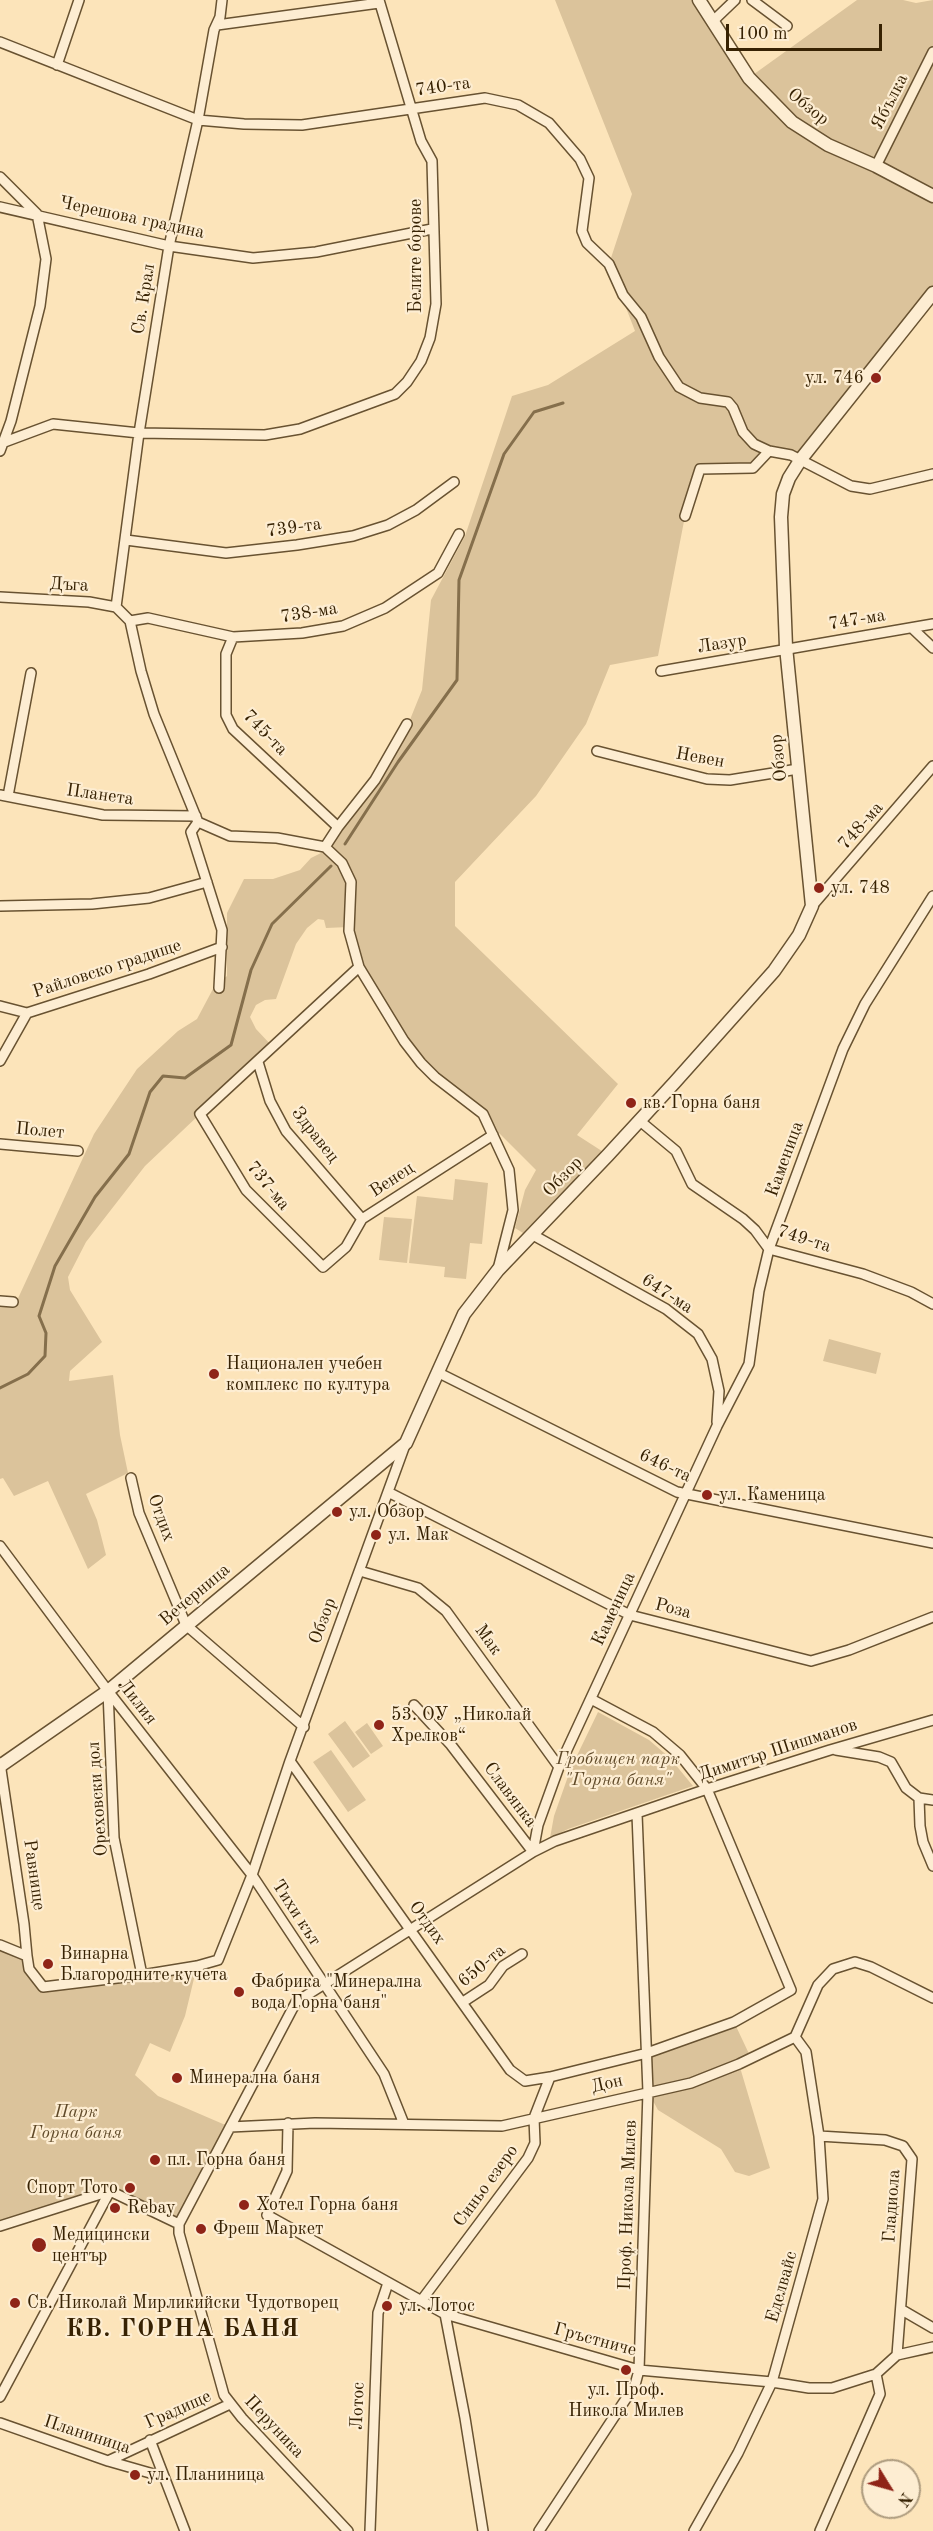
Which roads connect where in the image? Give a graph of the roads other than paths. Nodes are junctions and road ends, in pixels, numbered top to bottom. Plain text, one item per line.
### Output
1 (79, 0) edge
2 (222, 0) edge
3 (699, 0) edge
4 (735, 0) edge
5 (752, 0) edge
6 (379, 2) edge
7 (712, 22) junction
8 (217, 25) junction
9 (788, 26) dead end
10 (0, 42) edge
11 (933, 52) edge
12 (57, 65) junction
13 (412, 108) junction
14 (198, 120) junction
15 (876, 166) junction
16 (0, 177) edge
17 (933, 196) edge
18 (0, 207) edge
19 (37, 214) junction
20 (432, 229) junction
21 (169, 246) junction
22 (933, 293) edge
23 (139, 433) junction
24 (1, 447) edge
25 (769, 451) junction
26 (801, 459) junction
27 (933, 474) edge
28 (454, 482) dead end
29 (685, 516) dead end
30 (459, 534) dead end
31 (126, 540) junction
32 (0, 597) edge
33 (116, 607) junction
34 (130, 621) junction
35 (933, 624) edge
36 (912, 628) junction
37 (233, 638) junction
38 (786, 647) junction
39 (933, 648) edge
40 (661, 670) dead end
41 (31, 673) dead end
42 (407, 724) dead end
43 (597, 751) dead end
44 (933, 766) edge
45 (798, 769) junction
46 (4, 795) edge
47 (197, 819) junction
48 (338, 827) junction
49 (326, 847) junction
50 (207, 882) junction
51 (933, 896) edge
52 (0, 906) edge
53 (812, 906) junction
54 (222, 947) junction
55 (359, 968) junction
56 (219, 988) dead end
57 (0, 1006) edge
58 (27, 1013) junction
59 (0, 1060) edge
60 (258, 1062) junction
61 (640, 1121) junction
62 (493, 1135) junction
63 (0, 1144) edge
64 (78, 1151) dead end
65 (362, 1219) junction
66 (533, 1235) junction
67 (769, 1249) junction
68 (323, 1267) joint
69 (498, 1270) junction
70 (0, 1301) edge
71 (13, 1302) dead end
72 (933, 1304) edge
73 (436, 1372) junction
74 (717, 1426) junction
75 (406, 1443) junction
76 (131, 1478) dead end
77 (388, 1492) junction
78 (685, 1495) junction
79 (933, 1543) edge
80 (0, 1546) edge
81 (360, 1571) junction
82 (630, 1615) junction
83 (933, 1617) edge
84 (186, 1625) junction
85 (108, 1691) junction
86 (591, 1699) junction
87 (414, 1705) dead end
88 (933, 1720) edge
89 (304, 1727) junction
90 (830, 1750) junction
91 (290, 1761) junction
92 (0, 1765) edge
93 (559, 1767) junction
94 (706, 1790) junction
95 (919, 1798) junction
96 (933, 1800) edge
97 (637, 1814) junction
98 (533, 1852) junction
99 (933, 1866) edge
100 (252, 1875) junction
101 (410, 1928) junction
102 (0, 1945) edge
103 (522, 1954) dead end
104 (27, 1956) junction
105 (142, 1975) junction
106 (324, 1984) junction
107 (43, 1988) joint
108 (933, 1998) edge
109 (464, 2002) junction
110 (795, 2037) junction
111 (647, 2054) junction
112 (550, 2078) junction
113 (648, 2092) junction
114 (534, 2118) junction
115 (288, 2123) junction
116 (404, 2124) junction
117 (230, 2127) junction
118 (819, 2136) junction
119 (110, 2191) junction
120 (179, 2224) junction
121 (0, 2226) edge
122 (388, 2283) junction
123 (421, 2301) junction
124 (902, 2310) junction
125 (445, 2314) junction
126 (933, 2328) edge
127 (933, 2347) edge
128 (897, 2355) junction
129 (639, 2370) junction
130 (876, 2373) junction
131 (772, 2382) junction
132 (0, 2397) edge
133 (230, 2404) junction
134 (0, 2423) edge
135 (150, 2440) junction
136 (108, 2461) junction
137 (164, 2477) junction
138 (185, 2531) edge
139 (348, 2531) edge
140 (370, 2531) edge
141 (483, 2531) edge
142 (539, 2531) edge
143 (694, 2531) edge
144 (820, 2531) edge

1 - 12 street
2 - 8 street, Св. Крал
3 - 7 street, Обзор
4 - 7 street
5 - 9 street
6 - 8 street
6 - 13 street, Белите борове
7 - 15 street, Обзор
8 - 14 street, Св. Крал
10 - 12 street, 740-та
11 - 15 street, Ябълка
12 - 14 street, 740-та
13 - 14 street, 740-та
13 - 20 street, Белите борове
13 - 25 street, 740-та
14 - 21 street, Св. Крал
15 - 17 street, Обзор
16 - 19 street
18 - 19 street, Черешова градина
19 - 21 street, Черешова градина
19 - 24 street
20 - 21 street, Черешова градина
20 - 23 street, Белите борове
21 - 23 street, Св. Крал
22 - 26 street, Обзор
23 - 24 street, Белите борове
23 - 31 street, Св. Крал
25 - 26 street, 740-та
25 - 29 street
26 - 27 street, 740-та
26 - 38 street, Обзор
28 - 31 street, 739-та
30 - 37 street, 738-ма
31 - 33 street, Св. Крал
32 - 33 street, Дъга
33 - 34 street
34 - 37 street, 738-ма
34 - 47 street
35 - 36 street, 747-ма
36 - 38 street, 747-ма
36 - 39 street
37 - 48 street, 745-та
38 - 40 street, Лазур
38 - 45 street, Обзор
41 - 46 street
42 - 48 street
43 - 45 street, Невен
44 - 53 street, 748-ма
45 - 53 street, Обзор
46 - 47 street, Планета
47 - 49 street
47 - 50 street
48 - 49 street
49 - 55 street
50 - 52 street
50 - 54 street
51 - 67 street, Каменица
53 - 61 street, Обзор
54 - 56 street
54 - 58 street, Райловско градище
55 - 60 street
55 - 62 street
57 - 58 street, Райловско градище
58 - 59 street
60 - 65 street, Здравец
60 - 68 street, 737-ма
61 - 66 street, Обзор
61 - 67 street, 749-та
62 - 65 street, Венец
62 - 69 street
63 - 64 street, Полет
65 - 68 street, Венец
66 - 69 street, Обзор
66 - 74 street, 647-ма
67 - 72 street, 749-та
67 - 74 street, Каменица
69 - 73 street, Обзор
70 - 71 street
73 - 75 street, Обзор
73 - 78 street, 646-та
74 - 78 street, Каменица
75 - 77 street, Обзор
75 - 84 street, Вечерница
76 - 84 street, Отдих
77 - 81 street, Обзор
77 - 82 street, Роза
78 - 79 street, 646-та
78 - 82 street, Каменица
80 - 85 street, Лилия
81 - 89 street, Обзор
81 - 93 street, Мак
82 - 83 street, Роза
82 - 86 street, Каменица
84 - 85 street, Вечерница
84 - 89 street, Отдих
85 - 92 street, Вечерница
85 - 100 street, Лилия
85 - 105 street, Ореховски дол
86 - 93 street, Каменица
86 - 94 street
87 - 98 street, Славянка
88 - 90 street, Димитър Шишманов
89 - 91 street, Обзор
90 - 94 street, Димитър Шишманов
90 - 95 street
91 - 100 street, Обзор
91 - 101 street, Отдих
92 - 104 street, Равнище
93 - 98 street, Каменица
94 - 97 street, Димитър Шишманов
94 - 111 street, Дон
95 - 96 street
95 - 99 street
97 - 98 street, Димитър Шишманов
97 - 111 street, Проф. Никола Милев
98 - 101 street
100 - 105 street, Обзор
100 - 106 street, Тихи кът
101 - 106 street
101 - 109 street, Отдих
102 - 104 street
103 - 109 street, 650-та
104 - 107 street, Равнище
105 - 107 street, Обзор
106 - 116 street, Тихи кът
106 - 117 street
108 - 110 street
109 - 112 street, Отдих
110 - 113 street, Дон
110 - 118 street, Еделвайс
111 - 112 street, Дон
111 - 113 street, Проф. Никола Милев
112 - 114 street, Синьо езеро
113 - 114 street, Дон
113 - 129 street, Проф. Никола Милев
114 - 116 street, Дон
114 - 123 street, Синьо езеро
115 - 116 street, Дон
115 - 117 street, Дон
115 - 122 street, Гръстниче
117 - 120 street
118 - 124 street, Гладиола
118 - 131 street, Еделвайс
119 - 120 street
119 - 121 street
119 - 132 street
120 - 133 street, Перуника
122 - 123 street, Гръстниче
122 - 140 street, Лотос
123 - 125 street, Гръстниче
124 - 126 street
124 - 128 street, Гладиола
125 - 129 street, Гръстниче
125 - 141 street
127 - 128 street, Гръстниче
128 - 130 street, Гръстниче
129 - 131 street, Гръстниче
129 - 142 street, Проф. Никола Милев
130 - 131 street, Гръстниче
130 - 144 street
131 - 143 street, Еделвайс
133 - 135 street, Градище
133 - 139 street, Перуника
134 - 136 street, Планиница
135 - 136 street, Градище
135 - 137 street, Планиница
136 - 137 street, Планиница
137 - 138 street, Планиница

